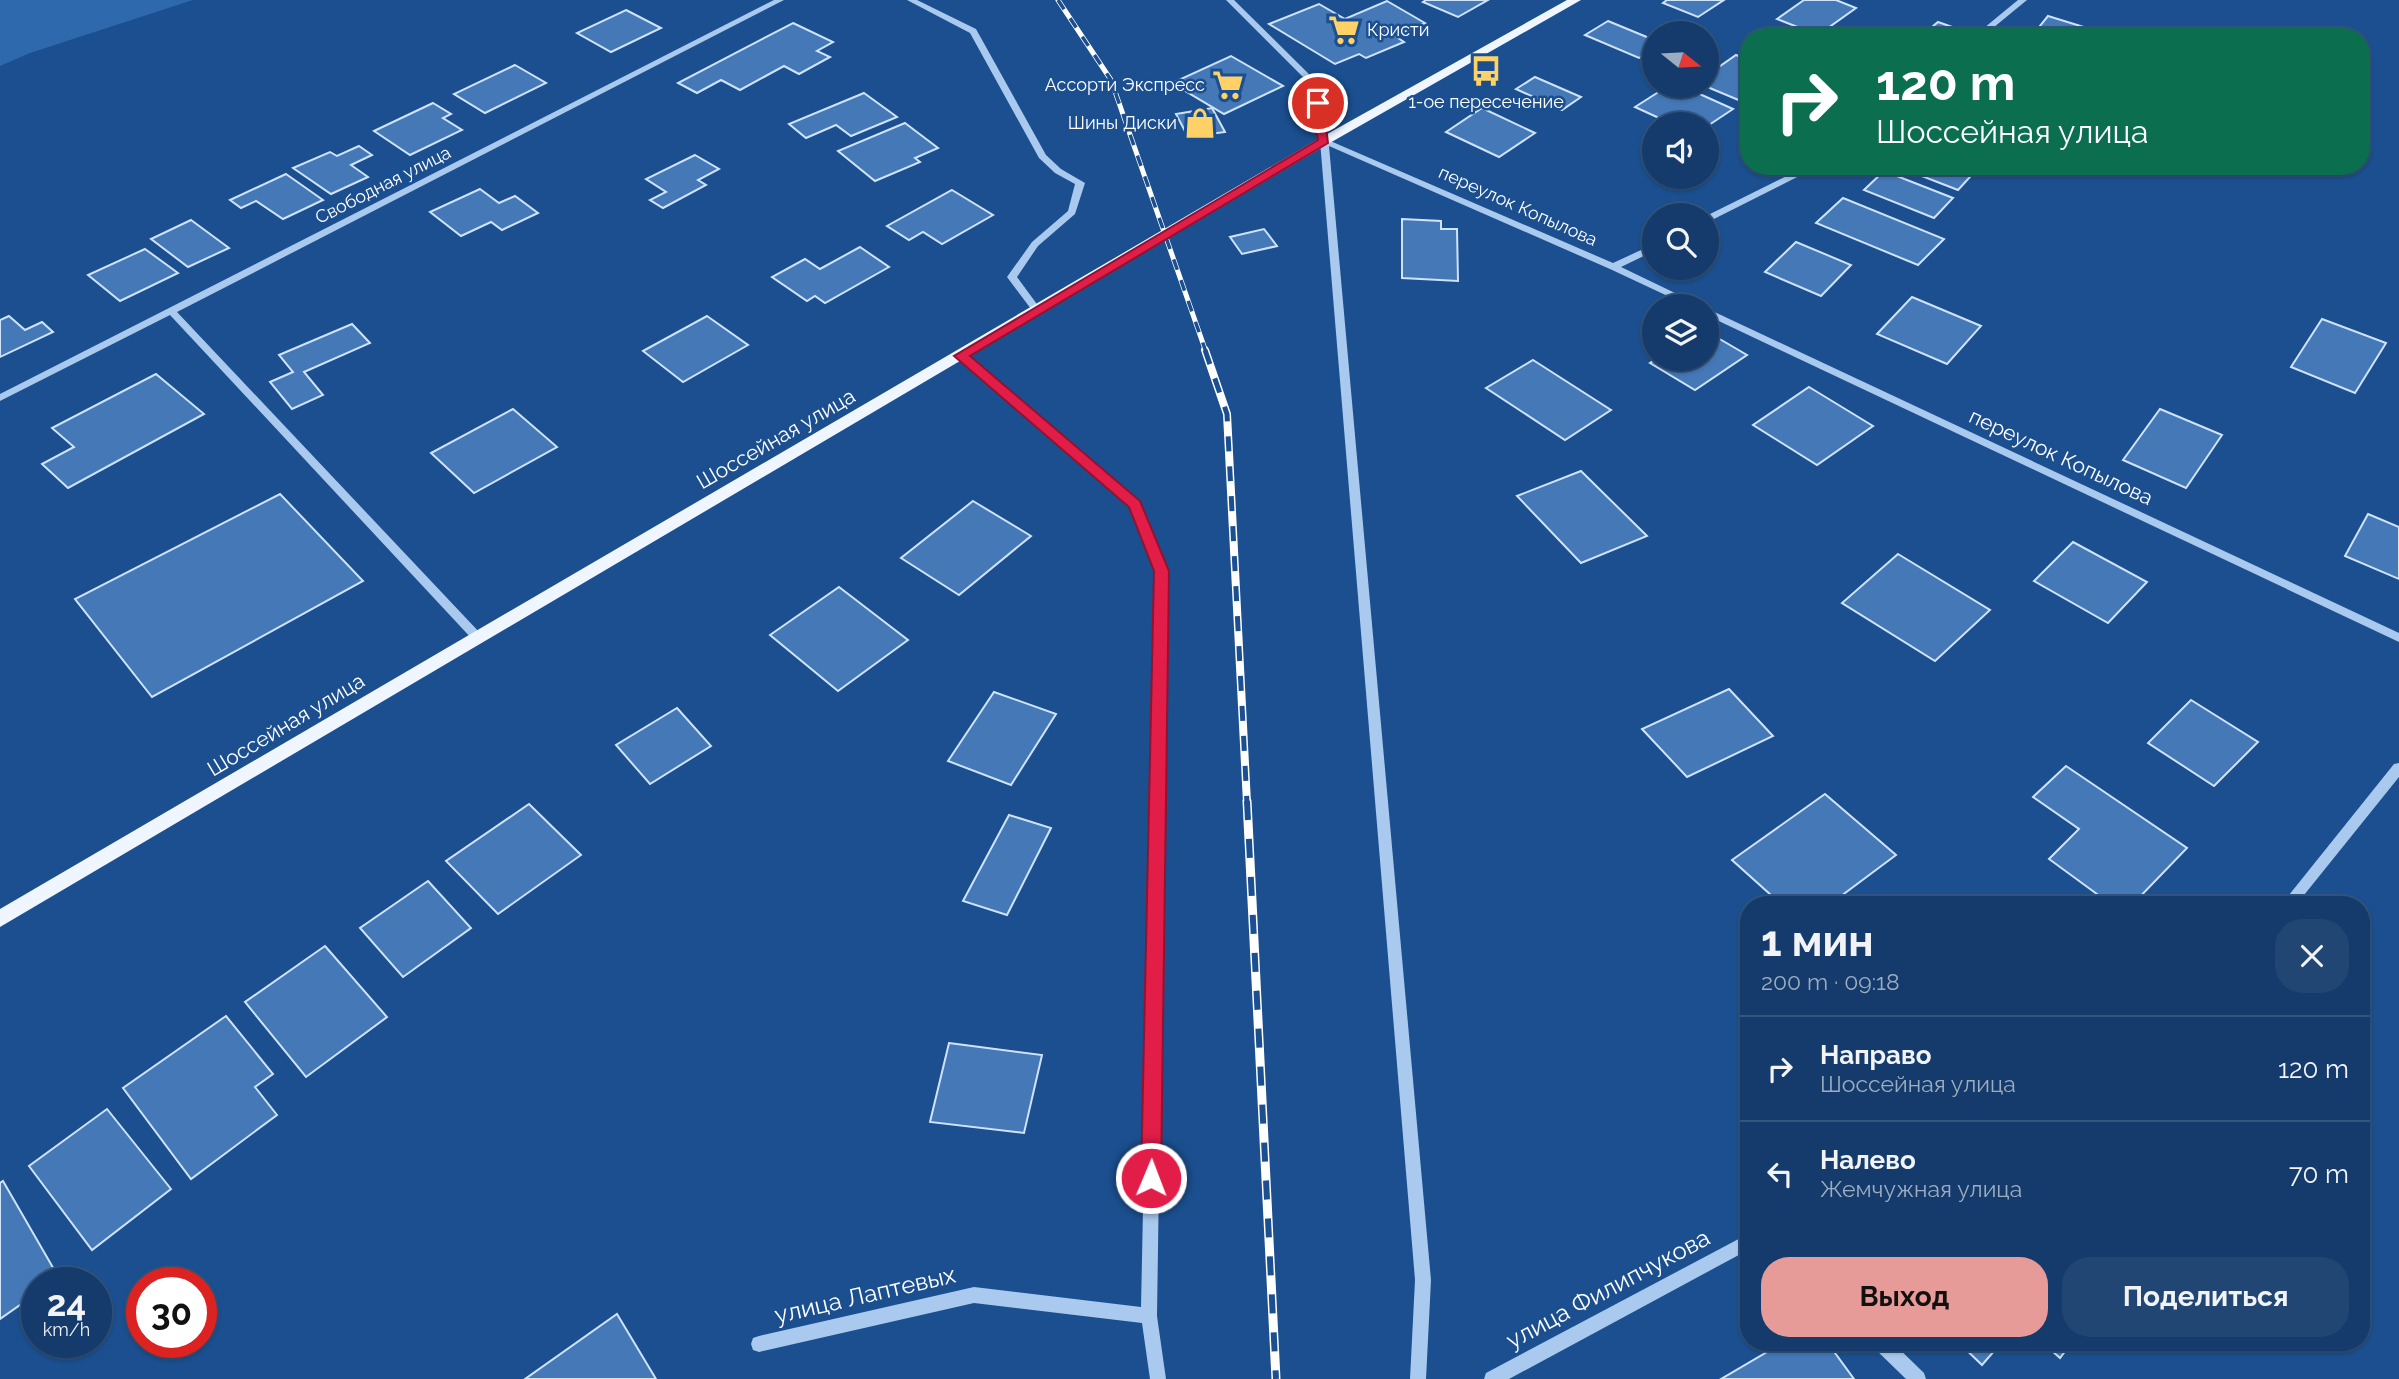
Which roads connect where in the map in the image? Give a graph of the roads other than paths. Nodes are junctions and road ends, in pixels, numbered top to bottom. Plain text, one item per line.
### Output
1 (780, 0) edge
2 (911, 0) edge
3 (1230, 0) edge
4 (1575, 0) edge
5 (2022, 0) edge
6 (1988, 28) edge
7 (1324, 141) junction
8 (1797, 175) edge
9 (1719, 214) edge
10 (1642, 253) edge
11 (1614, 267) junction
12 (1671, 294) edge
13 (171, 311) junction
14 (1037, 311) junction
15 (1719, 317) edge
16 (961, 356) junction
17 (0, 398) edge
18 (477, 636) junction
19 (2399, 638) edge
20 (2399, 768) edge
21 (2295, 896) edge
22 (0, 919) edge
23 (1740, 1246) edge
24 (1149, 1316) junction
25 (759, 1344) dead end
26 (1889, 1351) edge
27 (1158, 1379) edge
28 (1418, 1379) edge
29 (1492, 1379) edge
30 (1918, 1379) edge

1 - 13 street, Свободная улица
2 - 14 street
3 - 7 street
4 - 7 main road, Шоссейная улица
5 - 6 street
7 - 11 street, переулок Копылова
7 - 14 main road, Шоссейная улица
7 - 28 street
8 - 9 street
10 - 11 street
11 - 12 street, переулок Копылова
13 - 17 street, Свободная улица
13 - 18 street
14 - 16 main road, Шоссейная улица
15 - 19 street, переулок Копылова
16 - 18 main road, Шоссейная улица
16 - 24 street
18 - 22 main road, Шоссейная улица
20 - 21 street
23 - 29 street, улица Филипчукова
24 - 25 street, улица Лаптевых
24 - 27 street
26 - 30 street

